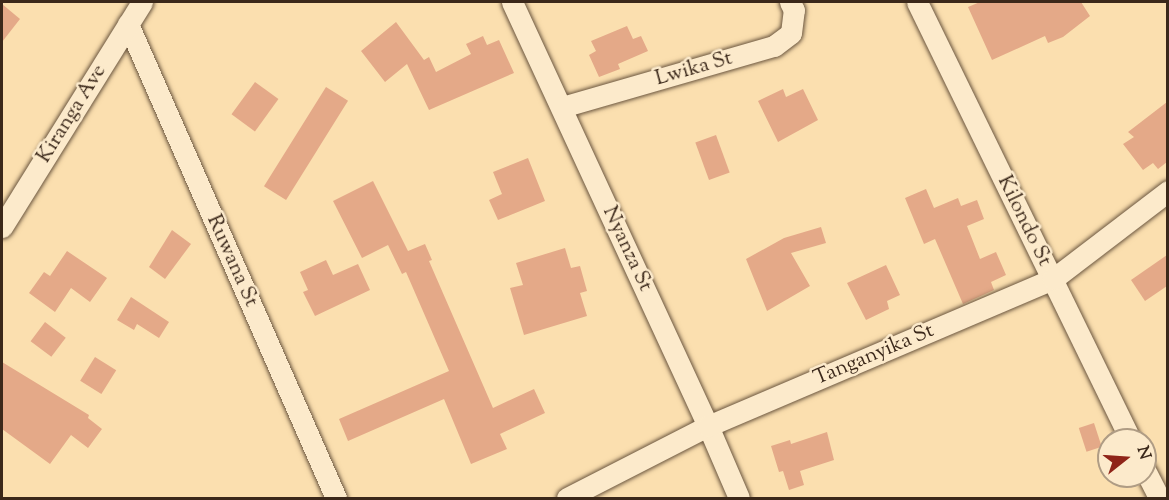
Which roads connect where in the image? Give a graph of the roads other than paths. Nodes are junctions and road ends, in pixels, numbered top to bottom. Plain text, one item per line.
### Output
1 (142, 2) edge
2 (512, 2) edge
3 (790, 2) edge
4 (917, 2) edge
5 (128, 24) junction
6 (562, 107) junction
7 (1167, 191) edge
8 (2, 227) edge
9 (1053, 279) junction
10 (708, 426) junction
11 (1125, 428) edge
12 (336, 498) edge
13 (567, 498) edge
14 (739, 498) edge

1 - 5 street, Kiranga Ave
2 - 6 street, Nyanza St
3 - 6 street, Lwika St
4 - 9 street, Kilondo St
5 - 8 street, Kiranga Ave
5 - 12 street, Ruwana St
6 - 10 street, Nyanza St
7 - 9 street, Tanganyika St
9 - 10 street, Tanganyika St
9 - 11 street, Kilondo St
10 - 13 street, Tanganyika St
10 - 14 street, Nyanza St

